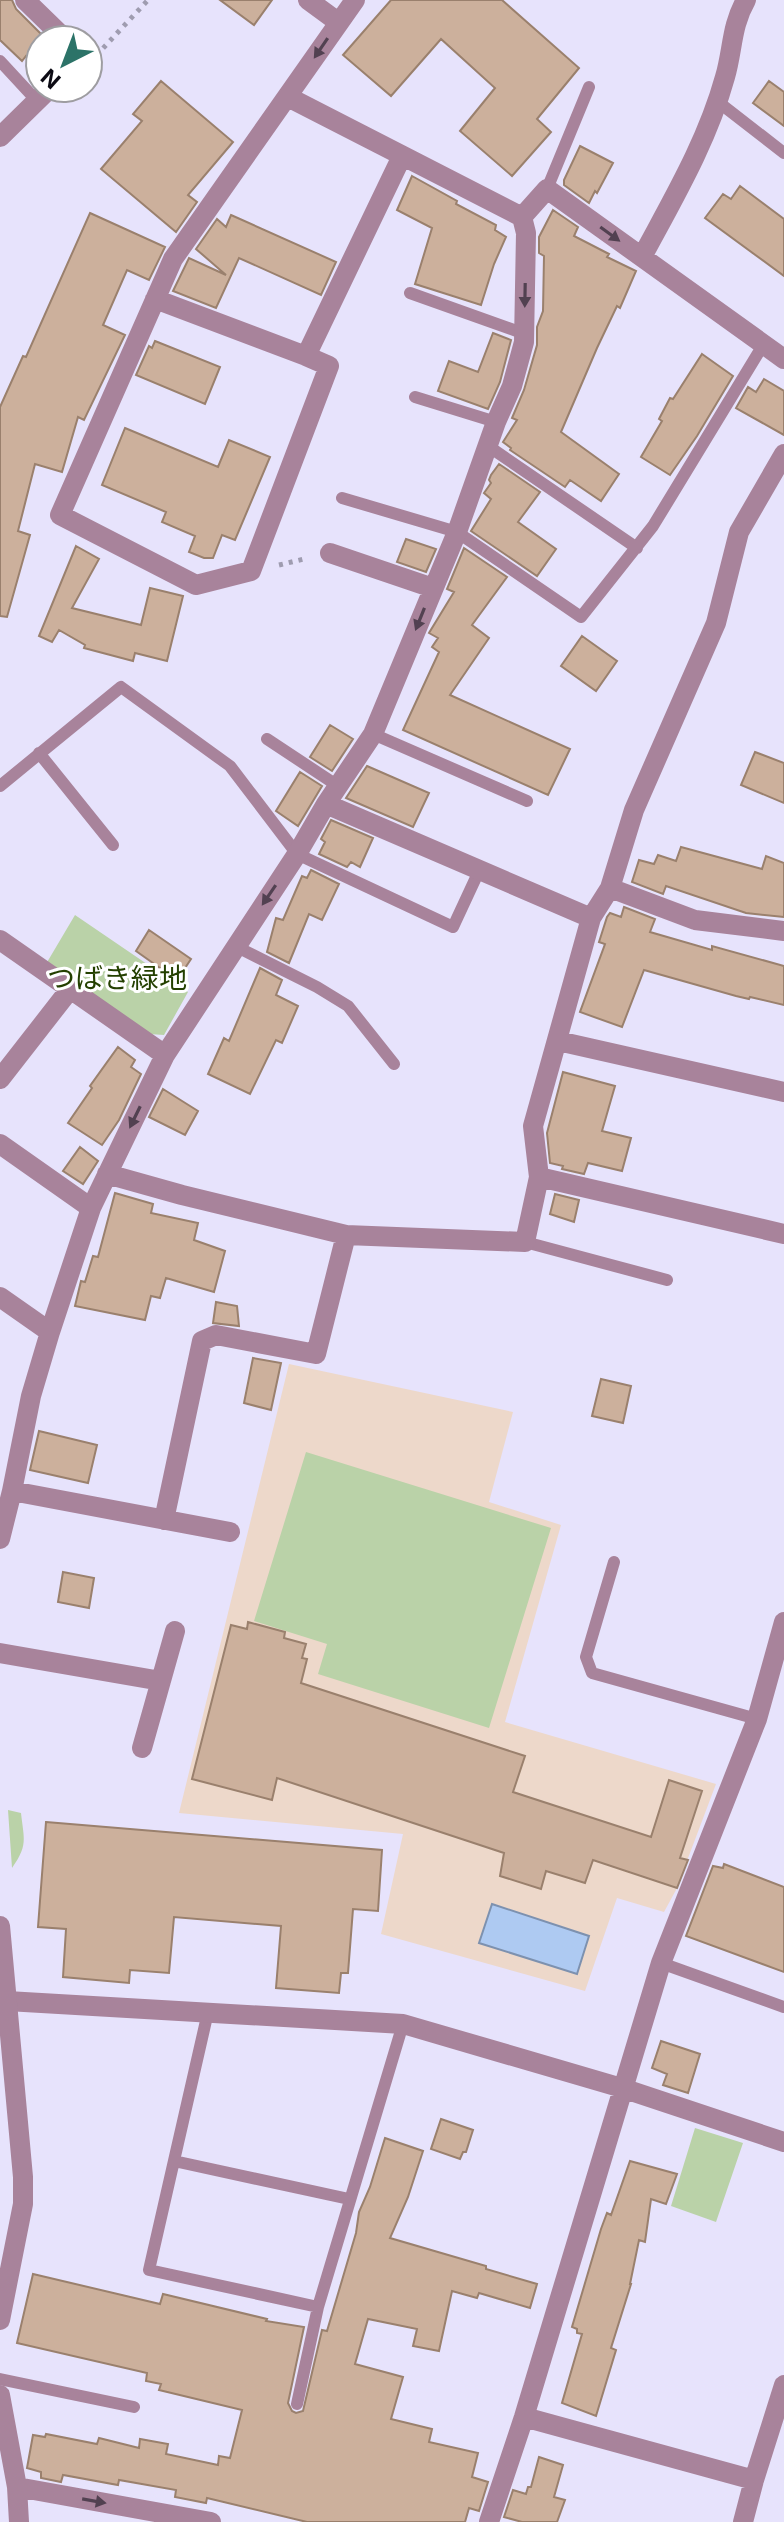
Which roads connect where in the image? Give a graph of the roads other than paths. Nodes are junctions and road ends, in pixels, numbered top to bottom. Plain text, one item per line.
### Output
1 (25, 0) edge
2 (308, 0) edge
3 (355, 0) edge
4 (746, 0) edge
5 (338, 22) junction
6 (50, 24) edge
7 (0, 61) edge
8 (24, 79) edge
9 (589, 87) dead end
10 (288, 97) junction
11 (717, 101) junction
12 (33, 104) edge
13 (0, 137) edge
14 (784, 153) edge
15 (402, 156) junction
16 (547, 189) junction
17 (522, 217) junction
18 (642, 257) junction
19 (410, 293) dead end
20 (155, 299) junction
21 (525, 334) junction
22 (763, 345) junction
23 (306, 356) junction
24 (784, 359) edge
25 (415, 397) dead end
26 (496, 422) junction
27 (488, 446) junction
28 (784, 454) edge
29 (342, 498) dead end
30 (457, 532) junction
31 (637, 548) junction
32 (330, 553) road end
33 (433, 588) junction
34 (373, 734) junction
35 (267, 739) dead end
36 (39, 753) junction
37 (0, 786) edge
38 (338, 786) junction
39 (527, 801) dead end
40 (326, 804) junction
41 (113, 845) dead end
42 (297, 854) junction
43 (479, 871) junction
44 (610, 888) junction
45 (591, 918) junction
46 (784, 931) edge
47 (0, 940) edge
48 (235, 946) junction
49 (71, 988) junction
50 (558, 1041) junction
51 (165, 1055) junction
52 (394, 1064) dead end
53 (0, 1079) edge
54 (784, 1092) edge
55 (0, 1144) edge
56 (107, 1174) junction
57 (539, 1177) junction
58 (91, 1208) junction
59 (784, 1234) edge
60 (346, 1235) junction
61 (525, 1242) junction
62 (667, 1280) dead end
63 (0, 1297) edge
64 (50, 1332) junction
65 (12, 1491) junction
66 (164, 1520) junction
67 (230, 1532) dead end
68 (0, 1539) edge
69 (614, 1562) dead end
70 (784, 1622) edge
71 (175, 1631) dead end
72 (0, 1653) edge
73 (161, 1681) junction
74 (757, 1719) junction
75 (142, 1748) dead end
76 (0, 1926) edge
77 (661, 1963) junction
78 (7, 2001) junction
79 (784, 2007) edge
80 (208, 2012) junction
81 (403, 2024) junction
82 (622, 2088) junction
83 (784, 2142) edge
84 (174, 2161) junction
85 (349, 2199) junction
86 (318, 2307) junction
87 (0, 2320) edge
88 (0, 2379) edge
89 (784, 2385) edge
90 (0, 2395) edge
91 (297, 2404) dead end
92 (134, 2407) dead end
93 (524, 2417) junction
94 (754, 2480) junction
95 (17, 2487) junction
96 (19, 2522) edge
97 (211, 2522) edge
98 (489, 2522) edge
99 (743, 2522) edge

1 - 6 street
2 - 5 street
3 - 5 street
4 - 11 street
5 -> 10 street
7 - 8 lane
9 - 16 lane
10 - 15 street
10 - 20 street
11 - 14 lane
11 - 18 street
12 - 13 street
15 - 17 street
15 - 23 street
16 - 17 street
16 -> 18 street
17 -> 21 street
18 - 22 street
19 - 21 lane
20 - 23 street
20 - 23 street
21 - 26 street
22 - 24 street
22 - 31 lane
25 - 26 lane
26 - 27 street
27 - 30 street
27 - 31 lane
28 - 44 street
29 - 30 lane
30 - 31 lane
30 - 33 street
32 - 33 street
33 -> 34 street
34 - 38 street
34 - 39 lane
35 - 38 lane
36 - 37 lane
36 - 41 lane
36 - 42 lane
38 - 40 street
40 - 42 street
40 - 43 street
42 - 43 lane
42 -> 48 street
43 - 45 street
44 - 45 street
44 - 46 street
45 - 50 street
47 - 49 street
48 - 51 street
48 - 52 lane
49 - 51 street
49 - 53 street
50 - 54 street
50 - 57 street
51 -> 56 street
55 - 58 street
56 - 58 street
56 - 60 street
57 - 59 street
57 - 61 street
58 - 64 street
60 - 61 street
60 - 66 street
61 - 62 lane
63 - 64 street
64 - 65 street
65 - 66 street
65 - 68 street
66 - 67 street
69 - 74 lane
70 - 74 street
71 - 73 street
72 - 73 street
73 - 75 street
74 - 77 street
76 - 78 street
77 - 79 lane
77 - 82 street
78 - 80 street
78 - 87 street
80 - 81 street
80 - 84 lane
81 - 82 street
81 - 85 lane
82 - 83 street
82 - 93 street
84 - 85 lane
84 - 86 lane
85 - 86 lane
86 - 91 lane
88 - 92 lane
89 - 94 street
90 - 95 street
93 - 94 street
93 - 98 street
94 - 99 street
95 - 96 street
95 -> 97 street

